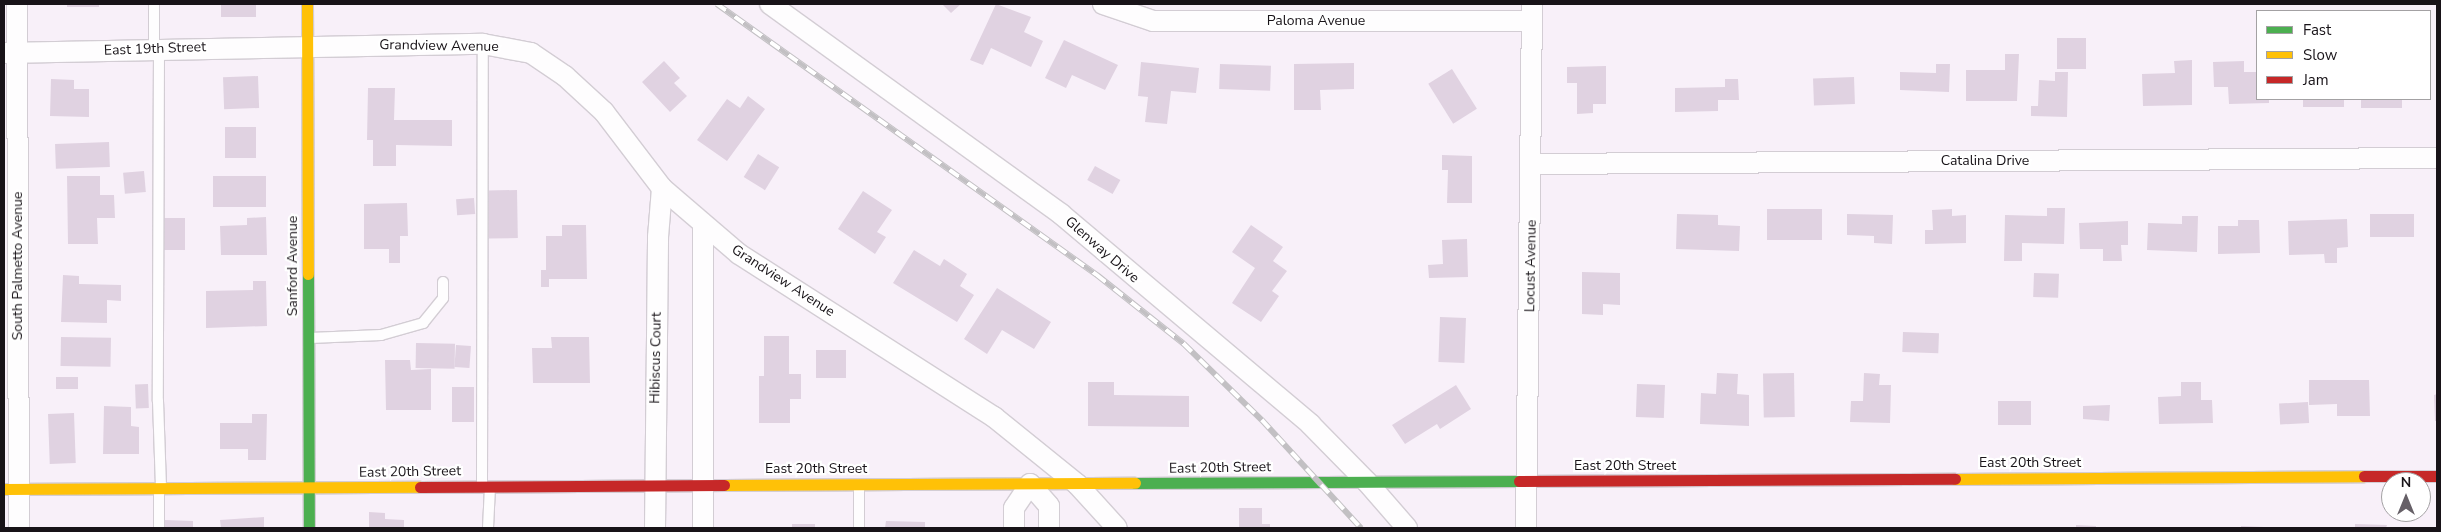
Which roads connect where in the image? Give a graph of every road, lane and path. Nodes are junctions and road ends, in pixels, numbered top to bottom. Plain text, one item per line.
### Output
1 (17, 4) edge
2 (154, 4) edge
3 (307, 4) edge
4 (770, 4) edge
5 (1103, 4) edge
6 (1532, 12) edge
7 (1229, 13) edge
8 (483, 44) junction
9 (307, 46) junction
10 (156, 49) junction
11 (10, 53) edge
12 (2437, 158) edge
13 (1532, 164) junction
14 (662, 188) junction
15 (703, 224) junction
16 (443, 282) dead end
17 (308, 338) junction
18 (2437, 476) edge
19 (1527, 481) junction
20 (1367, 482) junction
21 (654, 484) junction
22 (703, 484) junction
23 (859, 484) junction
24 (1030, 484) junction
25 (1077, 484) junction
26 (486, 486) junction
27 (309, 488) junction
28 (11, 489) edge
29 (160, 489) junction
30 (19, 528) edge
31 (159, 528) edge
32 (309, 528) edge
33 (488, 528) edge
34 (655, 528) edge
35 (703, 528) edge
36 (859, 528) edge
37 (1014, 528) edge
38 (1049, 528) edge
39 (1117, 528) edge
40 (1407, 528) edge
41 (1526, 528) edge

1 - 11 street, South Palmetto Avenue
2 - 10 lane
3 - 9 street, Sanford Avenue
4 - 20 street, Glenway Drive
5 - 7 street, Paloma Avenue
6 - 7 street, Paloma Avenue
6 - 13 street, Locust Avenue
8 - 9 street, Grandview Avenue
8 - 14 street, Grandview Avenue
8 - 26 lane
9 - 10 street, East 19th Street
9 - 17 street, Sanford Avenue
10 - 11 street, East 19th Street
10 - 29 lane
11 - 28 street, South Palmetto Avenue
12 - 13 street, Catalina Drive
13 - 19 street, Locust Avenue
14 - 15 street, Grandview Avenue
14 - 21 street, Hibiscus Court
15 - 22 street
15 - 25 street, Grandview Avenue
16 - 17 lane
17 - 27 street, Sanford Avenue
18 - 19 street, East 20th Street
19 - 20 street, East 20th Street
19 - 41 street, Locust Avenue
20 - 25 street, East 20th Street
20 - 40 street, Glenway Drive
21 - 22 street, East 20th Street
21 - 26 street, East 20th Street
21 - 34 street, Hibiscus Court
22 - 23 street, East 20th Street
22 - 35 street
23 - 24 street, East 20th Street
23 - 36 lane
24 - 25 street, East 20th Street
24 - 37 street
24 - 38 street
25 - 39 street, Grandview Avenue
26 - 27 street, East 20th Street
26 - 33 lane
27 - 29 street, East 20th Street
27 - 32 street, Sanford Avenue
28 - 29 street, East 20th Street
28 - 30 street, South Palmetto Avenue
29 - 31 lane

